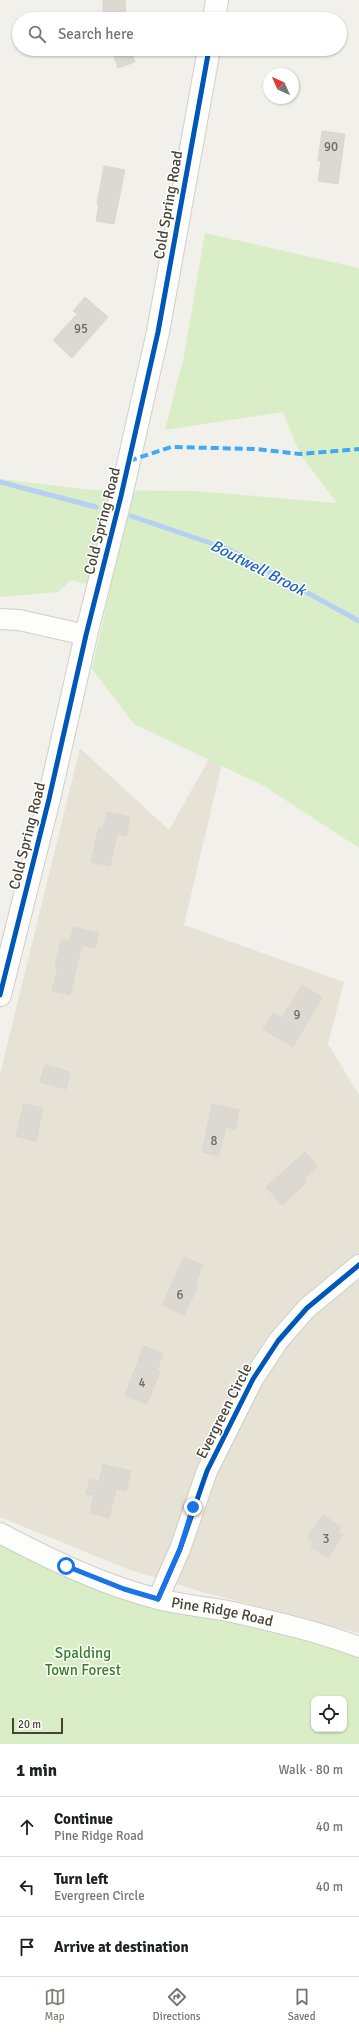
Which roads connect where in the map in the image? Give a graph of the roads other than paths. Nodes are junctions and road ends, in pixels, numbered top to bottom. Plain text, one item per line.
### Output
1 (217, 0) edge
2 (215, 12) edge
3 (207, 56) edge
4 (0, 619) edge
5 (86, 635) junction
6 (0, 995) edge
7 (359, 1265) edge
8 (0, 1533) edge
9 (158, 1599) junction
10 (359, 1647) edge

1 - 2 street
3 - 5 street, Cold Spring Road
4 - 5 street
5 - 6 street, Cold Spring Road
7 - 9 street, Evergreen Circle
8 - 9 street, Pine Ridge Road
9 - 10 street, Pine Ridge Road

